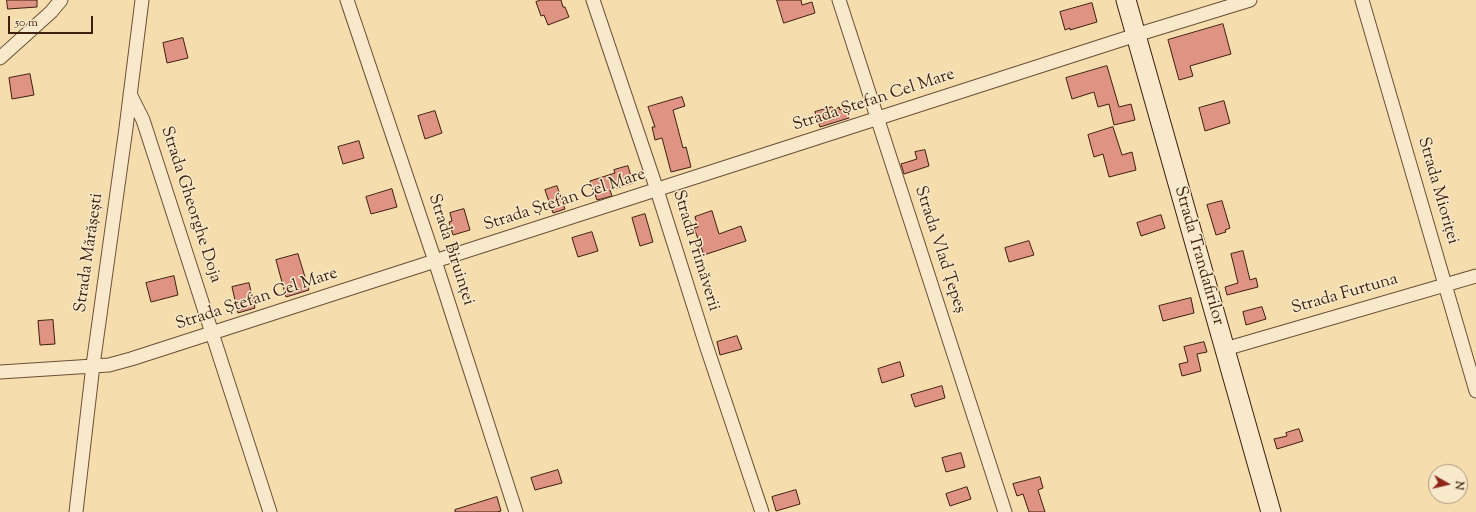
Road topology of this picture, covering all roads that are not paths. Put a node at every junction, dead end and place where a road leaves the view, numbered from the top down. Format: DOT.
graph roads {
  1 [pos="61,0"];
  2 [pos="142,0"];
  3 [pos="347,0"];
  4 [pos="593,0"];
  5 [pos="839,0"];
  6 [pos="1126,0"];
  7 [pos="1250,0"];
  8 [pos="1362,0"];
  9 [pos="1136,35"];
  10 [pos="0,58"];
  11 [pos="130,94"];
  12 [pos="878,119"];
  13 [pos="657,190"];
  14 [pos="435,261"];
  15 [pos="1476,276"];
  16 [pos="1445,285"];
  17 [pos="213,333"];
  18 [pos="1225,349"];
  19 [pos="93,365"];
  20 [pos="0,372"];
  21 [pos="1476,391"];
  22 [pos="76,512"];
  23 [pos="270,512"];
  24 [pos="516,512"];
  25 [pos="762,512"];
  26 [pos="1005,512"];
  27 [pos="1271,512"];
  1 -- 10 [label="street"];
  2 -- 11 [label="street, Strada Mărășești"];
  3 -- 14 [label="street, Strada Biruinței"];
  4 -- 13 [label="street, Strada Primăverii"];
  5 -- 12 [label="street, Strada Vlad Țepeș"];
  6 -- 9 [label="main road, Strada Trandafirilor"];
  7 -- 9 [label="street, Strada Ștefan Cel Mare"];
  8 -- 16 [label="street, Strada Mioriței"];
  9 -- 12 [label="street, Strada Ștefan Cel Mare"];
  9 -- 18 [label="main road, Strada Trandafirilor"];
  11 -- 17 [label="street, Strada Gheorghe Doja"];
  11 -- 19 [label="street, Strada Mărășești"];
  12 -- 13 [label="street, Strada Ștefan Cel Mare"];
  12 -- 26 [label="street, Strada Vlad Țepeș"];
  13 -- 14 [label="street, Strada Ștefan Cel Mare"];
  13 -- 25 [label="street, Strada Primăverii"];
  14 -- 17 [label="street, Strada Ștefan Cel Mare"];
  14 -- 24 [label="street, Strada Biruinței"];
  15 -- 16 [label="street, Strada Furtuna"];
  16 -- 18 [label="street, Strada Furtuna"];
  16 -- 21 [label="street, Strada Mioriței"];
  17 -- 19 [label="street, Strada Ștefan Cel Mare"];
  17 -- 23 [label="street, Strada Gheorghe Doja"];
  18 -- 27 [label="main road, Strada Trandafirilor"];
  19 -- 20 [label="street, Strada Ștefan Cel Mare"];
  19 -- 22 [label="street, Strada Mărășești"];
}
